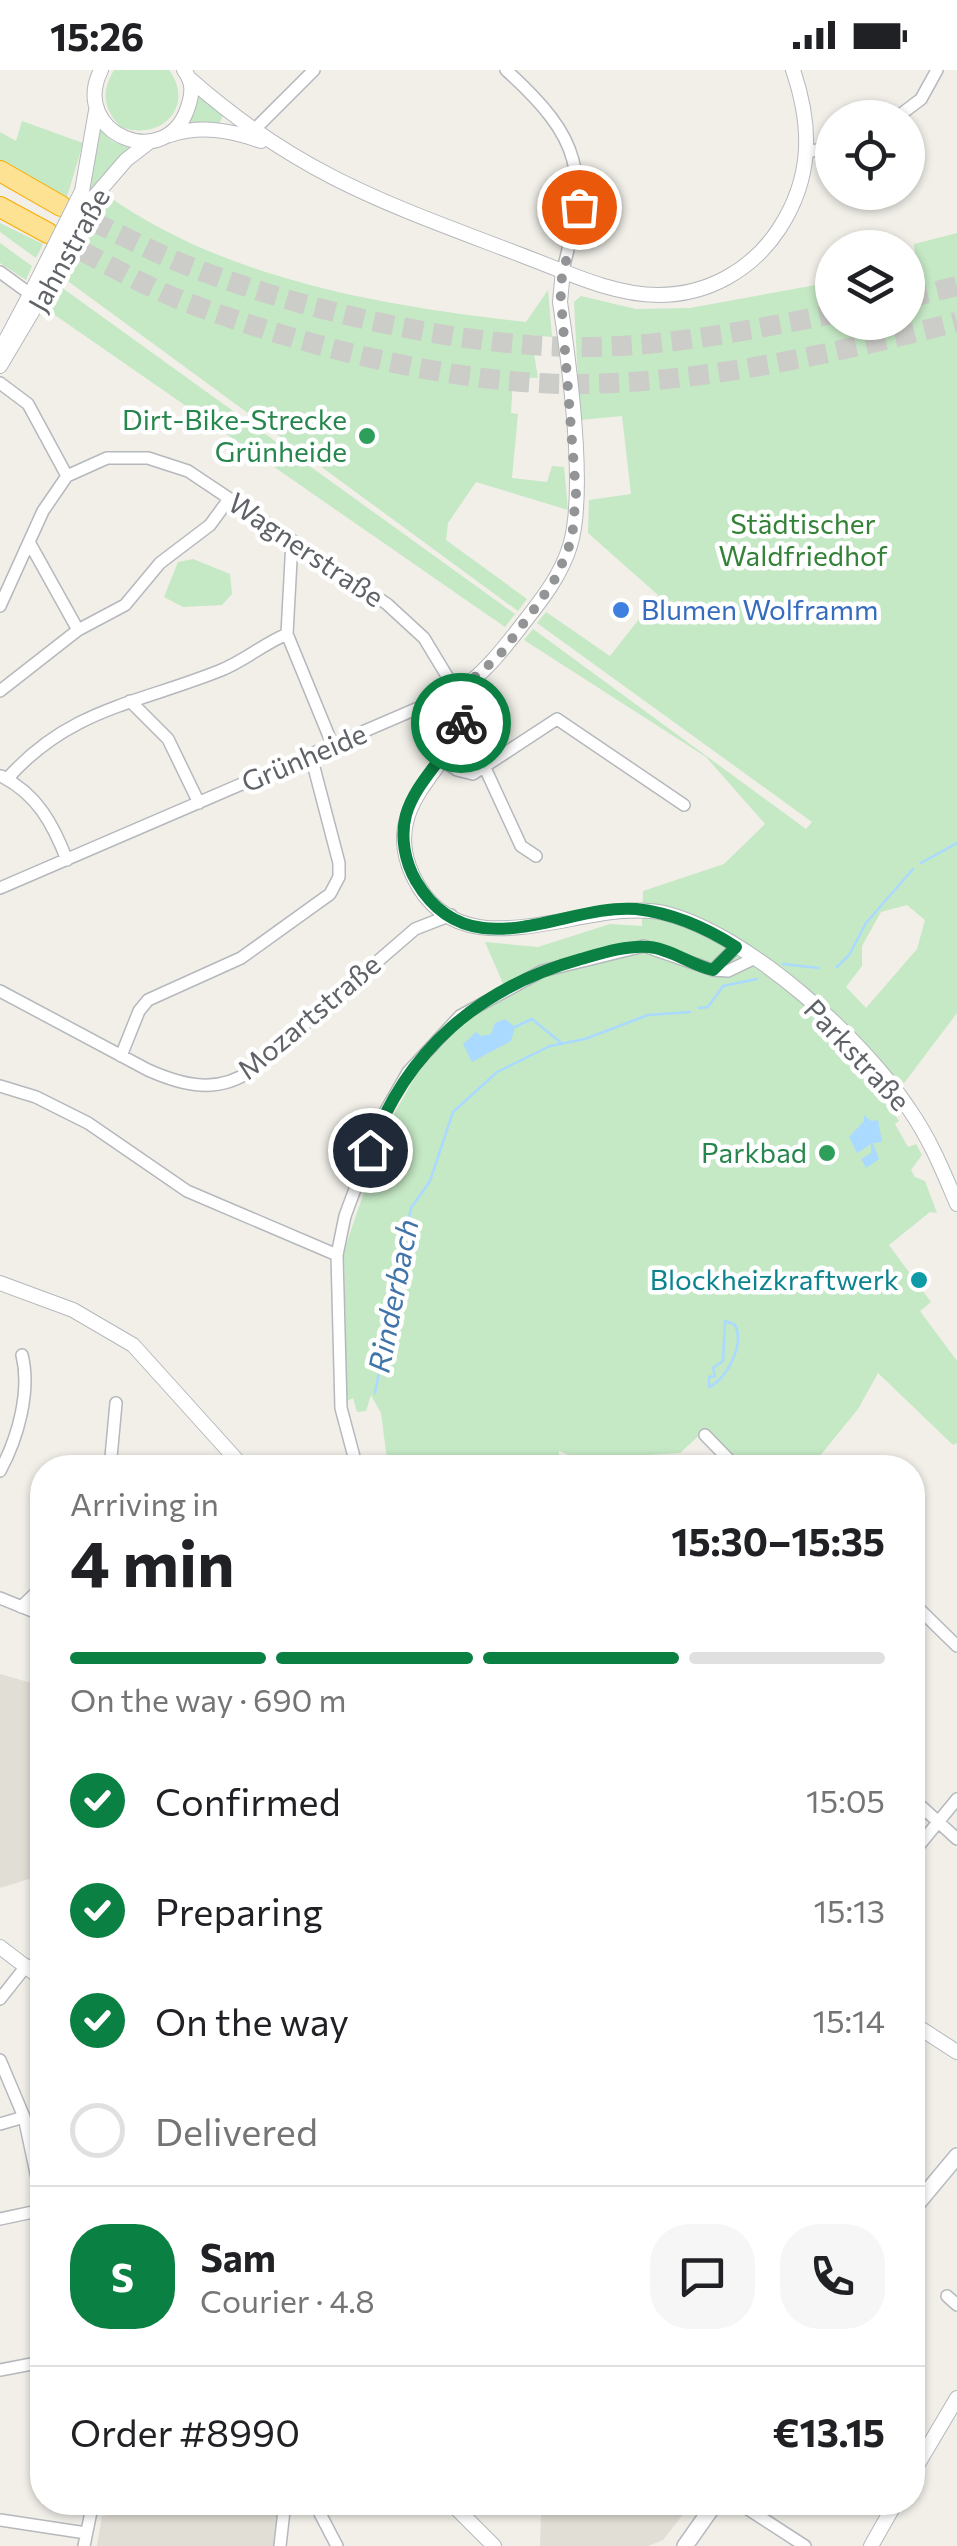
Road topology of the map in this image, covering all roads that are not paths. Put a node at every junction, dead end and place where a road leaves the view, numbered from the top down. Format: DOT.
graph roads {
  1 [pos="92,70"];
  2 [pos="101,70"];
  3 [pos="314,70"];
  4 [pos="506,70"];
  5 [pos="794,70"];
  6 [pos="938,70"];
  7 [pos="187,74"];
  8 [pos="94,93"];
  9 [pos="921,100"];
  10 [pos="96,110"];
  11 [pos="252,133"];
  12 [pos="169,135"];
  13 [pos="148,143"];
  14 [pos="815,150"];
  15 [pos="807,152"];
  16 [pos="0,172"];
  17 [pos="89,193"];
  18 [pos="62,206"];
  19 [pos="0,207"];
  20 [pos="48,234"];
  21 [pos="563,270"];
  22 [pos="0,272"];
  23 [pos="37,293"];
  24 [pos="0,351"];
  25 [pos="0,366"];
  26 [pos="0,383"];
  27 [pos="66,476"];
  28 [pos="229,499"];
  29 [pos="292,541"];
  30 [pos="29,542"];
  31 [pos="0,606"];
  32 [pos="78,630"];
  33 [pos="287,634"];
  34 [pos="458,690"];
  35 [pos="0,691"];
  36 [pos="130,701"];
  37 [pos="333,746"];
  38 [pos="312,756"];
  39 [pos="440,760"];
  40 [pos="485,768"];
  41 [pos="3,777"];
  42 [pos="199,804"];
  43 [pos="684,805"];
  44 [pos="536,856"];
  45 [pos="68,860"];
  46 [pos="0,888"];
  47 [pos="451,915"];
  48 [pos="736,947"];
  49 [pos="753,959"];
  50 [pos="713,970"];
  51 [pos="0,991"];
  52 [pos="122,1056"];
  53 [pos="0,1086"];
  54 [pos="957,1204"];
  55 [pos="337,1255"];
  56 [pos="0,1283"];
  57 [pos="22,1355"];
  58 [pos="116,1403"];
  59 [pos="706,1436"];
  60 [pos="111,1455"];
  61 [pos="232,1455"];
  62 [pos="354,1455"];
  63 [pos="724,1455"];
  64 [pos="0,1471"];
  65 [pos="0,1598"];
  66 [pos="30,1598"];
  67 [pos="21,1607"];
  68 [pos="30,1610"];
  69 [pos="925,1618"];
  70 [pos="957,1646"];
  71 [pos="957,1799"];
  72 [pos="925,1810"];
  73 [pos="937,1821"];
  74 [pos="925,1837"];
  75 [pos="957,1839"];
  76 [pos="0,1947"];
  77 [pos="27,1965"];
  78 [pos="30,1968"];
  79 [pos="0,1998"];
  80 [pos="925,2031"];
  81 [pos="957,2052"];
  82 [pos="0,2060"];
  83 [pos="24,2117"];
  84 [pos="0,2124"];
  85 [pos="30,2145"];
  86 [pos="957,2156"];
  87 [pos="925,2194"];
  88 [pos="30,2213"];
  89 [pos="0,2219"];
  90 [pos="30,2364"];
  91 [pos="0,2370"];
  92 [pos="957,2398"];
  93 [pos="925,2452"];
  94 [pos="90,2515"];
  95 [pos="284,2515"];
  96 [pos="321,2515"];
  97 [pos="463,2515"];
  98 [pos="707,2515"];
  99 [pos="757,2515"];
  100 [pos="889,2515"];
  101 [pos="0,2520"];
  102 [pos="85,2540"];
  103 [pos="280,2546"];
  104 [pos="338,2546"];
  105 [pos="494,2546"];
  106 [pos="685,2546"];
  107 [pos="804,2546"];
  108 [pos="871,2546"];
  1 -- 8 [label="street, Jahnstraße"];
  2 -- 8 [label="street"];
  3 -- 11 [label="street"];
  4 -- 21 [label="street"];
  5 -- 15 [label="street"];
  6 -- 9 [label="street"];
  7 -- 11 [label="street"];
  7 -- 12 [label="street"];
  8 -- 10 [label="street, Jahnstraße"];
  10 -- 13 [label="street"];
  10 -- 17 [label="street, Jahnstraße"];
  11 -- 12 [label="street"];
  11 -- 21 [label="street"];
  12 -- 13 [label="street"];
  13 -- 17 [label="street, Jahnstraße"];
  14 -- 15 [label="street"];
  15 -- 21 [label="street"];
  16 -- 18 [label="highway"];
  17 -- 23 [label="street, Jahnstraße, bridge"];
  19 -- 20 [label="highway"];
  21 -- 34 [label="street, Grünheide"];
  22 -- 23 [label="street"];
  23 -- 24 [label="street, Jahnstraße"];
  23 -- 25 [label="street, Jahnstraße"];
  26 -- 27 [label="street"];
  27 -- 28 [label="street, Wagnerstraße"];
  27 -- 30 [label="street"];
  28 -- 29 [label="street, Wagnerstraße"];
  28 -- 32 [label="street"];
  29 -- 33 [label="street"];
  29 -- 34 [label="street, Wagnerstraße"];
  30 -- 31 [label="street"];
  30 -- 32 [label="street"];
  32 -- 35 [label="street"];
  33 -- 36 [label="street"];
  33 -- 37 [label="street"];
  34 -- 37 [label="street, Grünheide"];
  34 -- 39 [label="street, Parkstraße"];
  36 -- 41 [label="street"];
  36 -- 42 [label="street"];
  37 -- 38 [label="street, Grünheide"];
  38 -- 42 [label="street, Grünheide"];
  38 -- 52 [label="street"];
  39 -- 40 [label="street"];
  39 -- 47 [label="street, Parkstraße"];
  40 -- 43 [label="street"];
  40 -- 44 [label="street"];
  41 -- 45 [label="street"];
  42 -- 45 [label="street, Grünheide"];
  45 -- 46 [label="street, Grünheide"];
  47 -- 48 [label="street, Parkstraße"];
  47 -- 52 [label="street, Mozartstraße"];
  48 -- 49 [label="street, Parkstraße"];
  48 -- 50 [label="street"];
  49 -- 50 [label="street"];
  49 -- 54 [label="street, Parkstraße"];
  50 -- 55 [label="street"];
  51 -- 52 [label="street, Mozartstraße"];
  53 -- 55 [label="street"];
  55 -- 62 [label="street"];
  56 -- 61 [label="street"];
  57 -- 64 [label="street"];
  58 -- 60 [label="street"];
  59 -- 63 [label="street"];
  65 -- 67 [label="street"];
  66 -- 67 [label="street"];
  67 -- 68 [label="street"];
  69 -- 70 [label="street"];
  71 -- 73 [label="street"];
  72 -- 73 [label="street"];
  73 -- 74 [label="street"];
  73 -- 75 [label="street"];
  76 -- 77 [label="street"];
  77 -- 78 [label="street"];
  77 -- 79 [label="street"];
  80 -- 81 [label="street"];
  82 -- 83 [label="street"];
  83 -- 84 [label="street"];
  83 -- 85 [label="street"];
  86 -- 87 [label="main road"];
  88 -- 89 [label="street"];
  90 -- 91 [label="street"];
  92 -- 93 [label="street"];
  94 -- 102 [label="street"];
  95 -- 103 [label="street"];
  96 -- 104 [label="street"];
  97 -- 105 [label="street"];
  98 -- 106 [label="main road"];
  99 -- 107 [label="street"];
  100 -- 108 [label="street"];
  101 -- 102 [label="street"];
}
